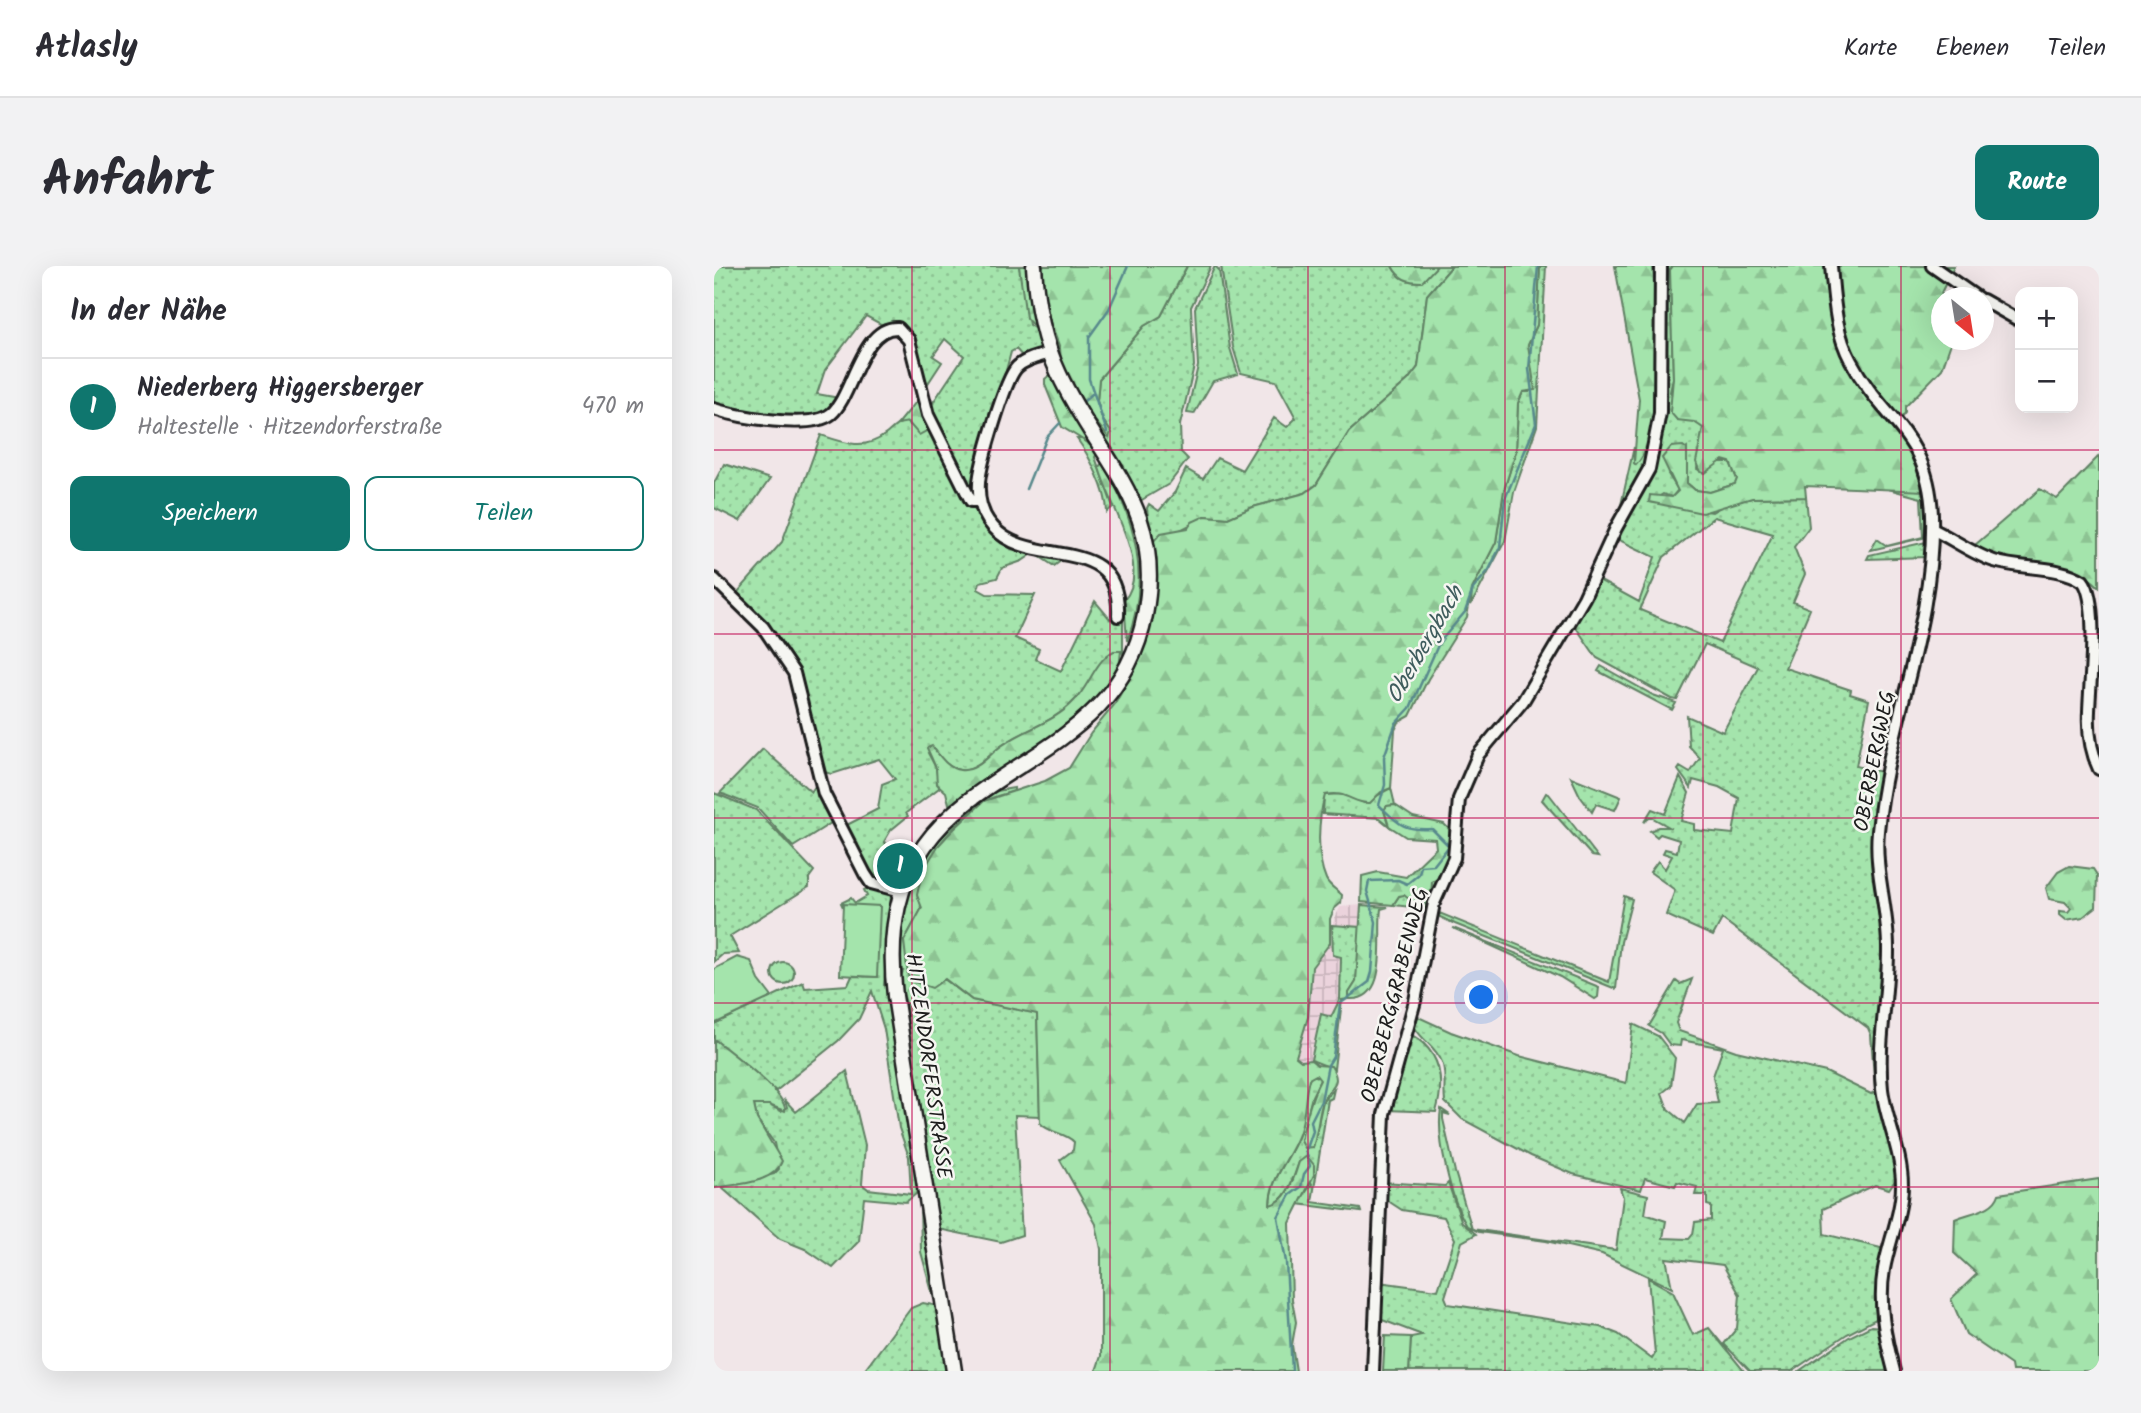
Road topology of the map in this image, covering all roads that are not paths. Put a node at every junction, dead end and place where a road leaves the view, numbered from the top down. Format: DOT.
graph roads {
  1 [pos="1034,266"];
  2 [pos="1661,266"];
  3 [pos="1830,266"];
  4 [pos="1931,266"];
  5 [pos="1962,287"];
  6 [pos="1994,306"];
  7 [pos="2015,318"];
  8 [pos="1051,353"];
  9 [pos="714,409"];
  10 [pos="980,501"];
  11 [pos="1932,529"];
  12 [pos="714,579"];
  13 [pos="1118,616"];
  14 [pos="2099,769"];
  15 [pos="901,891"];
  16 [pos="954,1371"];
  17 [pos="1373,1371"];
  18 [pos="1894,1371"];
  1 -- 8 [label="main road, HITZENDORFERSTRASSE"];
  2 -- 17 [label="street, OBERBERGGRABENWEG"];
  3 -- 11 [label="street, OBERBERGWEG"];
  4 -- 5 [label="street"];
  6 -- 7 [label="street"];
  8 -- 10 [label="street"];
  8 -- 15 [label="main road, HITZENDORFERSTRASSE"];
  9 -- 10 [label="street"];
  10 -- 13 [label="street"];
  11 -- 14 [label="street"];
  11 -- 18 [label="street, OBERBERGWEG"];
  12 -- 15 [label="street"];
  15 -- 16 [label="main road, HITZENDORFERSTRASSE"];
}
